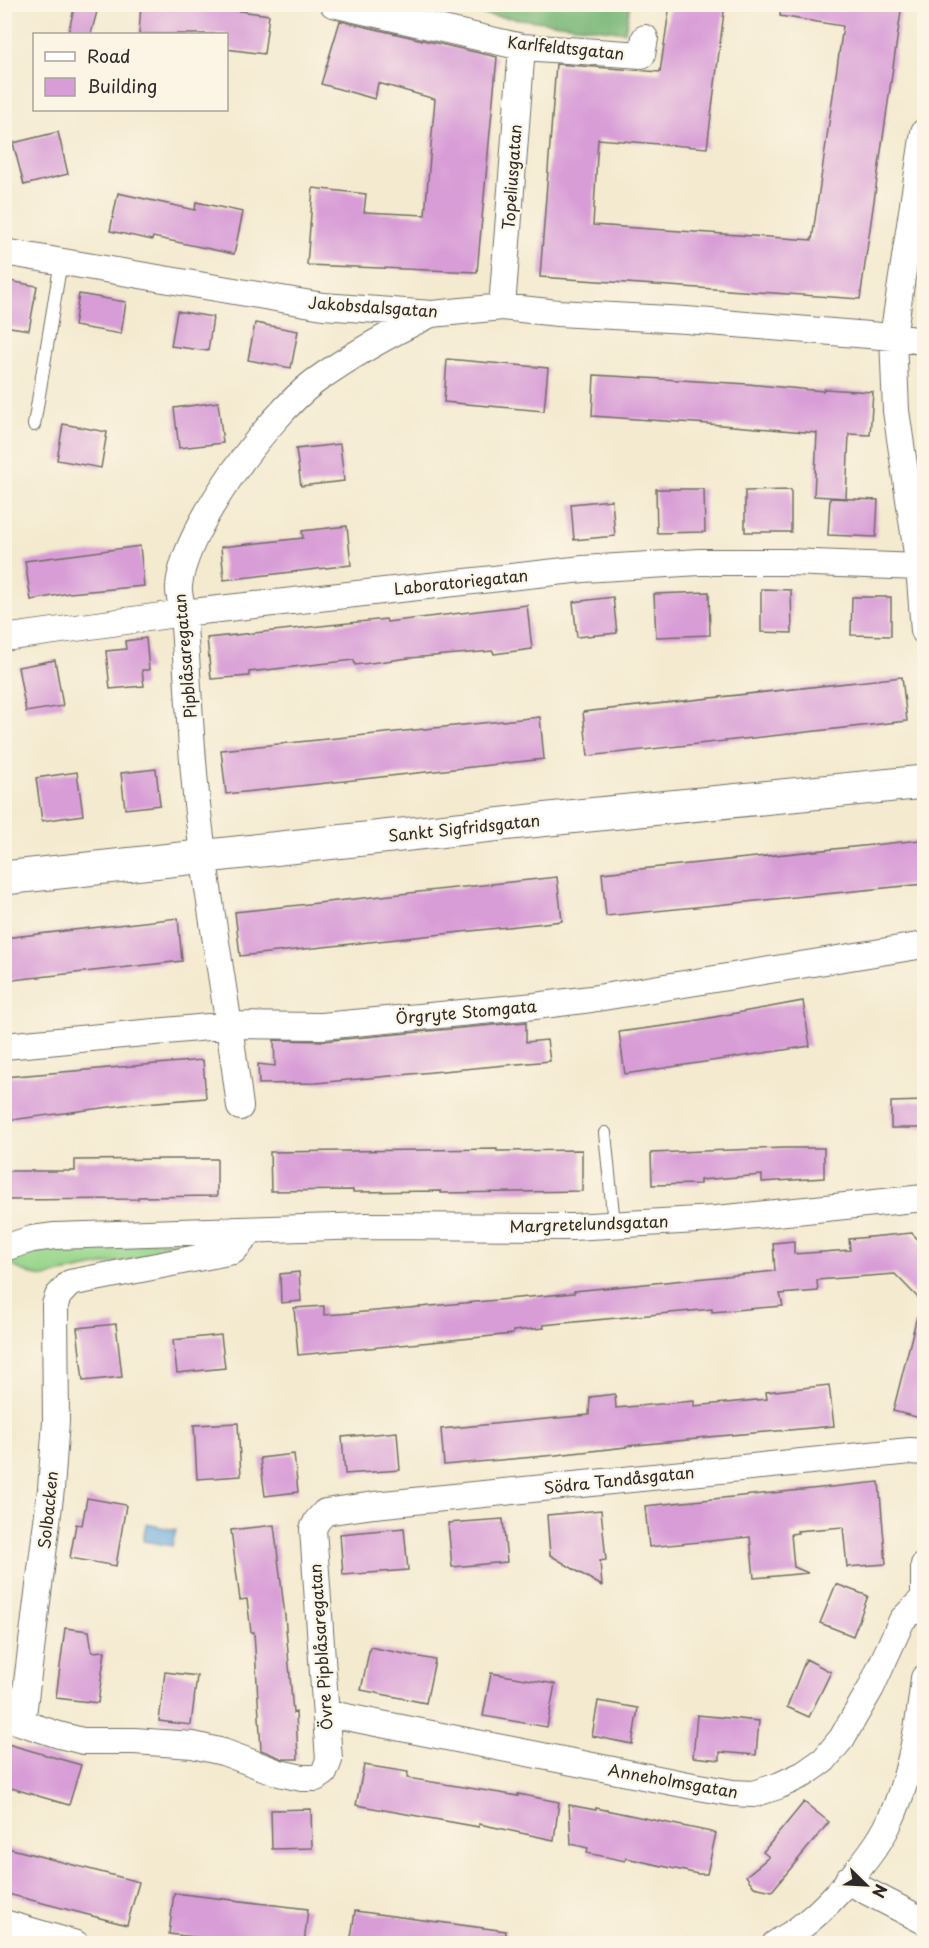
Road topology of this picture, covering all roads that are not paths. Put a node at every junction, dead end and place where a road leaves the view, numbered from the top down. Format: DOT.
graph roads {
  1 [pos="333,4"];
  2 [pos="645,38"];
  3 [pos="522,47"];
  4 [pos="924,132"];
  5 [pos="4,252"];
  6 [pos="61,261"];
  7 [pos="502,307"];
  8 [pos="432,314"];
  9 [pos="892,337"];
  10 [pos="924,341"];
  11 [pos="34,425"];
  12 [pos="920,567"];
  13 [pos="183,613"];
  14 [pos="924,631"];
  15 [pos="4,638"];
  16 [pos="924,782"];
  17 [pos="205,856"];
  18 [pos="4,879"];
  19 [pos="924,945"];
  20 [pos="230,1025"];
  21 [pos="4,1046"];
  22 [pos="240,1107"];
  23 [pos="605,1133"];
  24 [pos="924,1198"];
  25 [pos="614,1224"];
  26 [pos="252,1230"];
  27 [pos="4,1248"];
  28 [pos="924,1452"];
  29 [pos="317,1521"];
  30 [pos="924,1566"];
  31 [pos="924,1598"];
  32 [pos="924,1612"];
  33 [pos="924,1678"];
  34 [pos="327,1717"];
  35 [pos="13,1720"];
  36 [pos="848,1879"];
  37 [pos="924,1921"];
  38 [pos="4,1923"];
  39 [pos="76,1944"];
  40 [pos="776,1944"];
  1 -- 3 [label="street, Karlfeldtsgatan"];
  2 -- 3 [label="street, Karlfeldtsgatan"];
  3 -- 7 [label="street, Topeliusgatan"];
  4 -- 9 [label="street"];
  5 -- 6 [label="street, Jakobsdalsgatan"];
  6 -- 8 [label="street, Jakobsdalsgatan"];
  6 -- 11 [label="lane"];
  7 -- 8 [label="street, Jakobsdalsgatan"];
  7 -- 9 [label="street, Jakobsdalsgatan"];
  8 -- 13 [label="street, Pipblåsaregatan"];
  9 -- 10 [label="street, Jakobsdalsgatan"];
  9 -- 12 [label="street"];
  12 -- 13 [label="street, Laboratoriegatan"];
  12 -- 14 [label="street"];
  13 -- 15 [label="street, Laboratoriegatan"];
  13 -- 17 [label="street, Pipblåsaregatan"];
  16 -- 17 [label="street, Sankt Sigfridsgatan"];
  17 -- 18 [label="street, Sankt Sigfridsgatan"];
  17 -- 20 [label="street, Pipblåsaregatan"];
  19 -- 20 [label="street, Örgryte Stomgata"];
  20 -- 21 [label="street, Örgryte Stomgata"];
  20 -- 22 [label="street, Pipblåsaregatan"];
  23 -- 25 [label="lane"];
  24 -- 25 [label="street, Margretelundsgatan"];
  25 -- 26 [label="street, Margretelundsgatan"];
  26 -- 27 [label="street, Margretelundsgatan"];
  26 -- 35 [label="street, Solbacken"];
  28 -- 29 [label="street, Södra Tandåsgatan"];
  29 -- 34 [label="street, Övre Pipblåsaregatan"];
  30 -- 31 [label="street"];
  31 -- 32 [label="street"];
  31 -- 34 [label="street, Anneholmsgatan"];
  33 -- 36 [label="street"];
  34 -- 35 [label="street, Övre Pipblåsaregatan"];
  36 -- 37 [label="street"];
  36 -- 40 [label="street"];
  38 -- 39 [label="street"];
}
